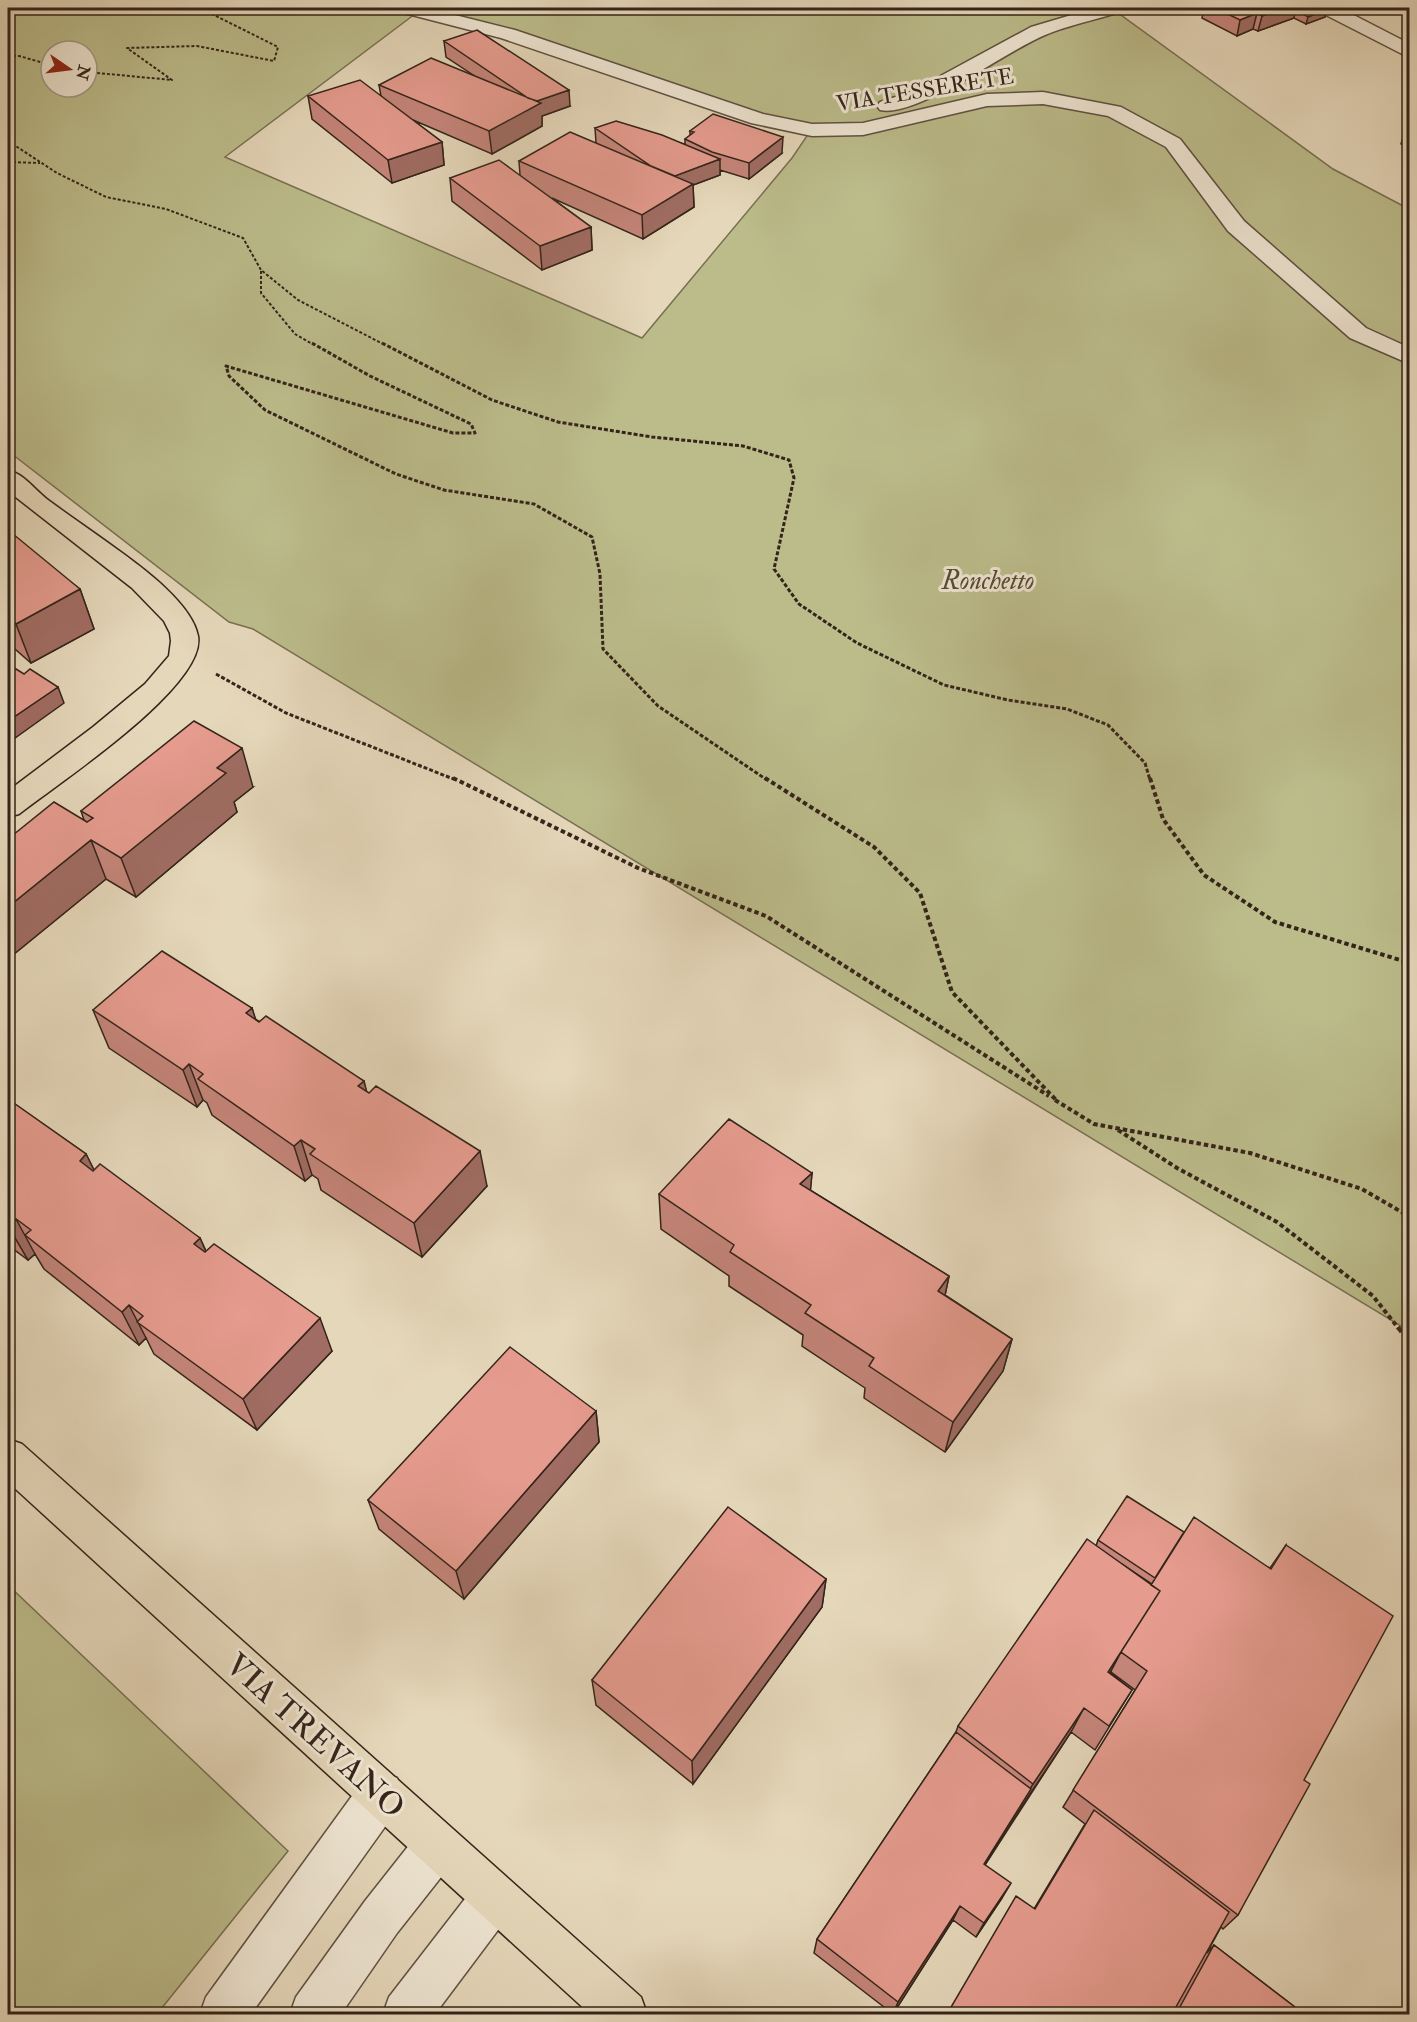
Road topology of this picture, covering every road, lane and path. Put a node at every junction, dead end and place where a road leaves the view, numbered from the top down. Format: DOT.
graph roads {
  1 [pos="200,8"];
  2 [pos="293,8"];
  3 [pos="1113,8"];
  4 [pos="1327,8"];
  5 [pos="413,9"];
  6 [pos="1410,52"];
  7 [pos="8,56"];
  8 [pos="39,62"];
  9 [pos="610,67"];
  10 [pos="99,73"];
  11 [pos="8,141"];
  12 [pos="8,162"];
  13 [pos="40,163"];
  14 [pos="261,270"];
  15 [pos="1410,357"];
  16 [pos="8,478"];
  17 [pos="183,656"];
  18 [pos="63,764"];
  19 [pos="8,796"];
  20 [pos="8,806"];
  21 [pos="1410,963"];
  22 [pos="1057,1101"];
  23 [pos="1114,1128"];
  24 [pos="1410,1218"];
  25 [pos="1410,1343"];
  26 [pos="8,1457"];
  27 [pos="381,1794"];
  28 [pos="436,1846"];
  29 [pos="494,1898"];
  30 [pos="605,2008"];
  31 [pos="223,2014"];
  32 [pos="313,2014"];
  33 [pos="406,2014"];
  1 -- 10 [label="path"];
  2 -- 5 [label="path"];
  3 -- 9 [label="street"];
  4 -- 6 [label="street"];
  5 -- 9 [label="street, VIA TESSERETE"];
  7 -- 8 [label="path"];
  9 -- 15 [label="street, VIA TESSERETE"];
  11 -- 13 [label="path"];
  12 -- 13 [label="path"];
  13 -- 14 [label="path"];
  14 -- 21 [label="path"];
  14 -- 22 [label="path"];
  16 -- 17 [label="main road"];
  17 -- 18 [label="main road"];
  17 -- 22 [label="path"];
  18 -- 19 [label="street"];
  18 -- 20 [label="main road"];
  22 -- 23 [label="path"];
  23 -- 24 [label="path"];
  23 -- 25 [label="path"];
  26 -- 27 [label="main road, VIA TREVANO"];
  27 -- 28 [label="main road, VIA TREVANO"];
  27 -- 31 [label="street"];
  28 -- 29 [label="main road, VIA TREVANO"];
  28 -- 32 [label="street"];
  29 -- 30 [label="main road, VIA TREVANO"];
  29 -- 33 [label="street"];
}
